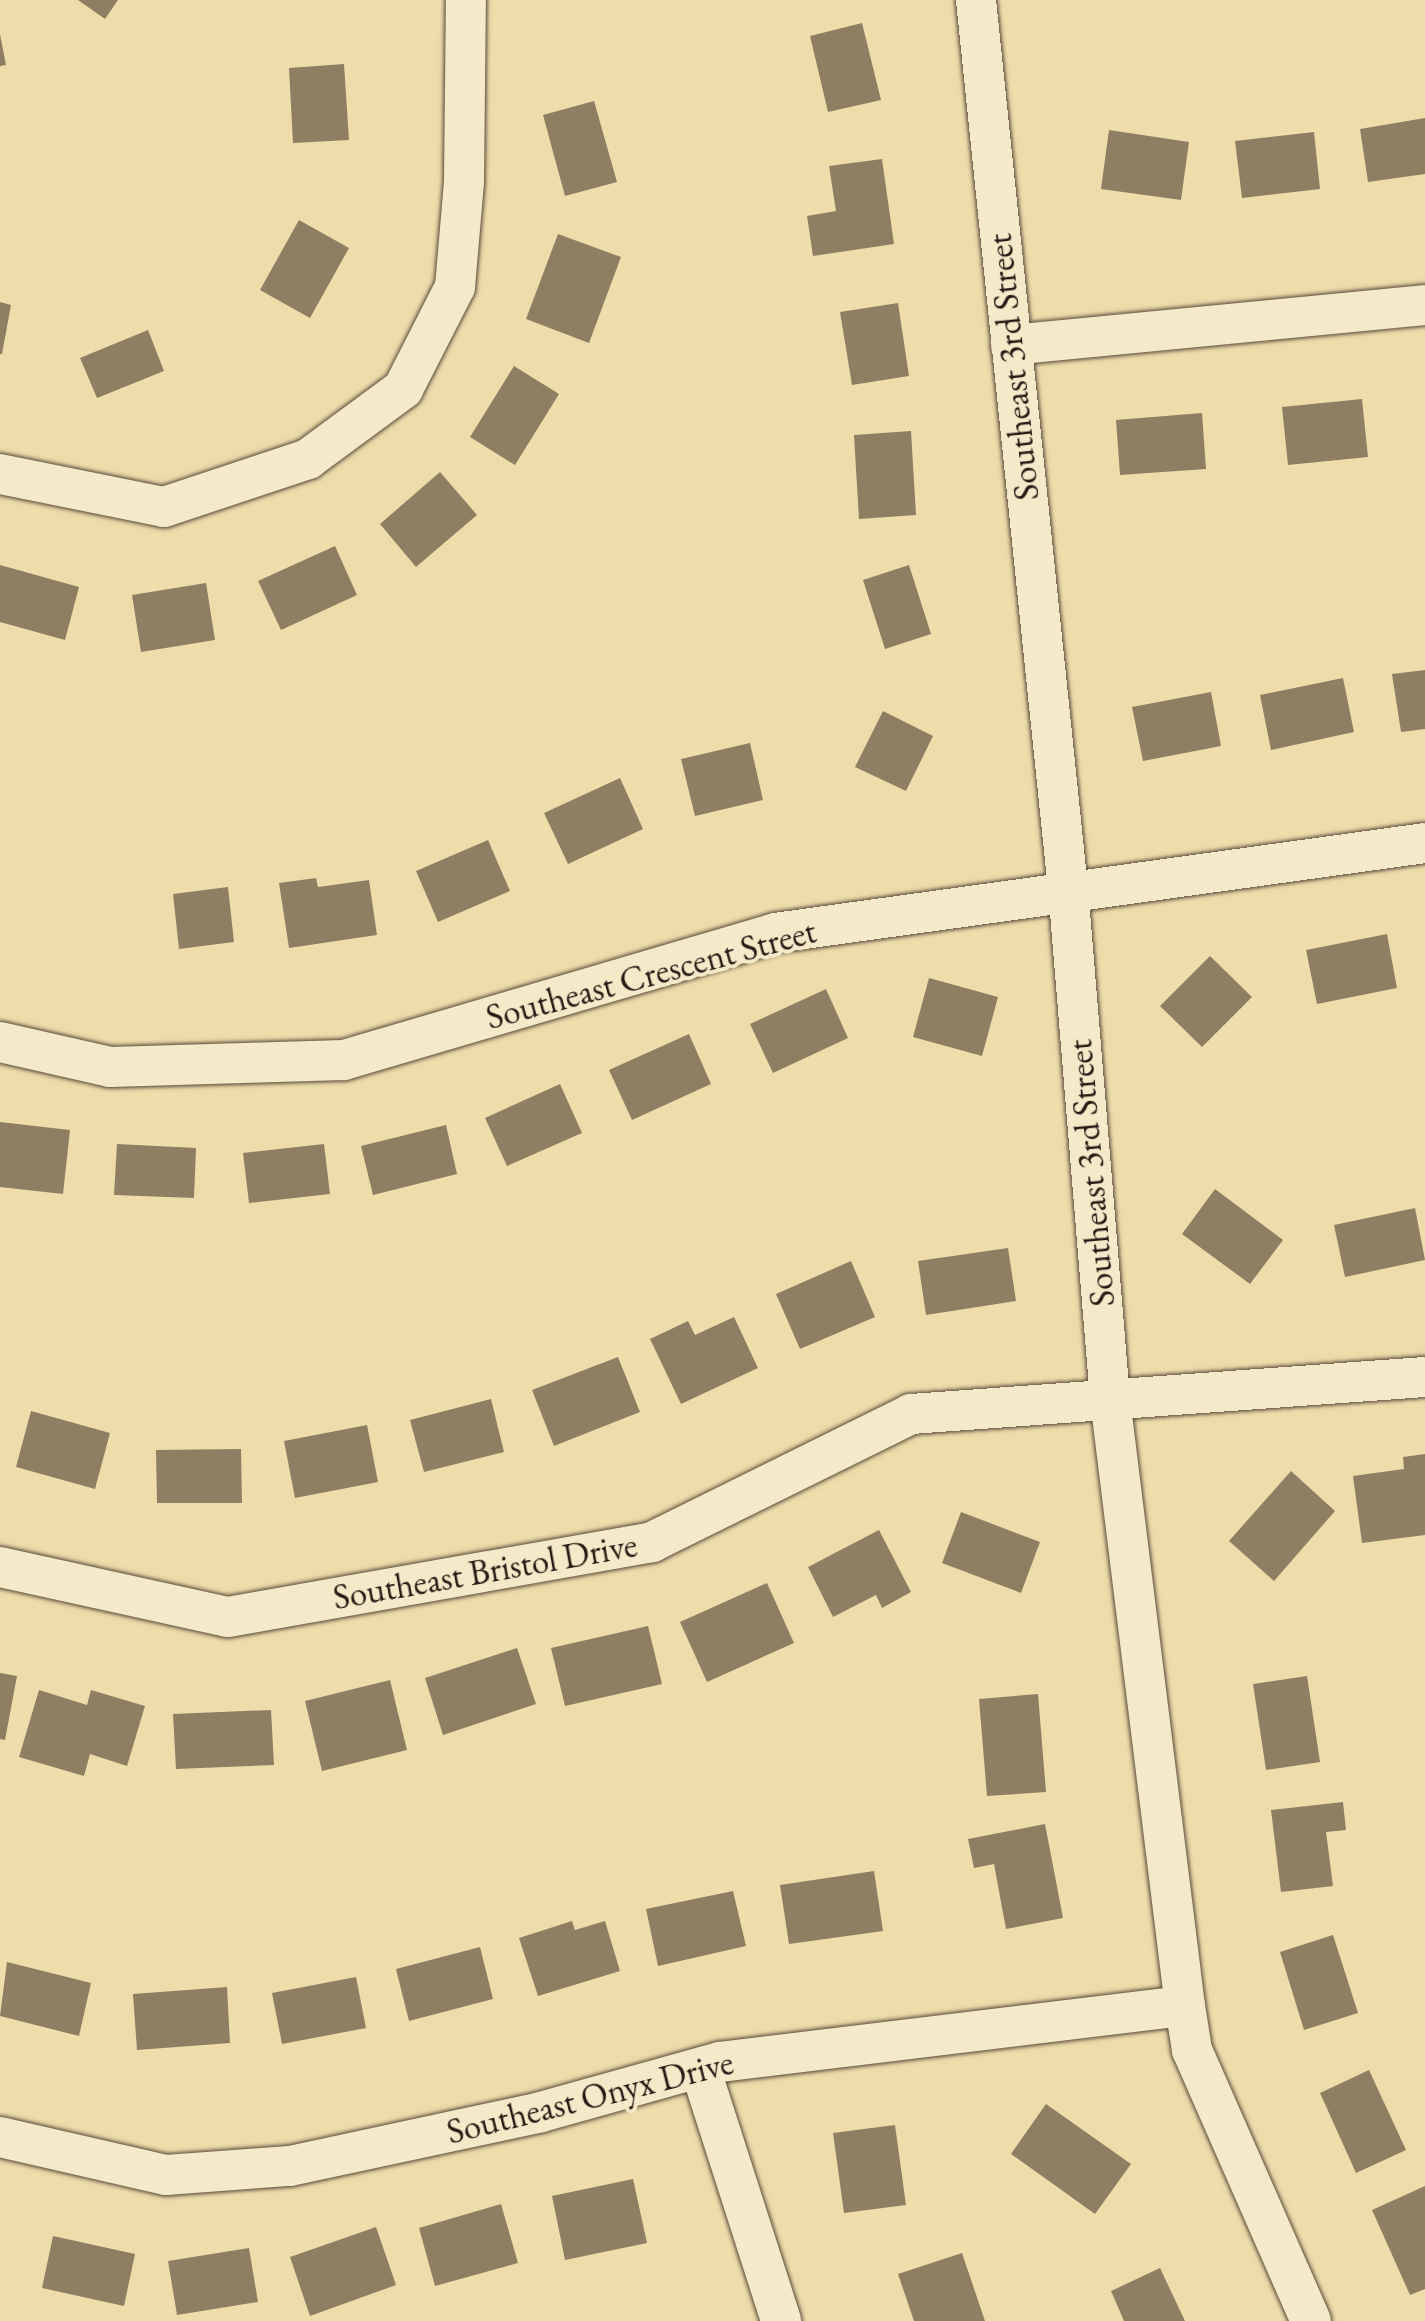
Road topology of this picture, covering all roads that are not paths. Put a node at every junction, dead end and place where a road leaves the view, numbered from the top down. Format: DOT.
graph roads {
  1 [pos="466,0"];
  2 [pos="976,0"];
  3 [pos="1425,305"];
  4 [pos="1010,345"];
  5 [pos="0,474"];
  6 [pos="1425,843"];
  7 [pos="1068,888"];
  8 [pos="0,1042"];
  9 [pos="1425,1377"];
  10 [pos="1110,1399"];
  11 [pos="0,1567"];
  12 [pos="1185,2006"];
  13 [pos="700,2068"];
  14 [pos="0,2137"];
  15 [pos="781,2321"];
  16 [pos="1311,2321"];
  1 -- 5 [label="street"];
  2 -- 4 [label="street, Southeast 3rd Street"];
  3 -- 4 [label="street"];
  4 -- 7 [label="street, Southeast 3rd Street"];
  6 -- 7 [label="street, Southeast Crescent Street"];
  7 -- 8 [label="street, Southeast Crescent Street"];
  7 -- 10 [label="street, Southeast 3rd Street"];
  9 -- 10 [label="street, Southeast Bristol Drive"];
  10 -- 11 [label="street, Southeast Bristol Drive"];
  10 -- 12 [label="street, Southeast 3rd Street"];
  12 -- 13 [label="street, Southeast Onyx Drive"];
  12 -- 16 [label="street, Southeast 3rd Street"];
  13 -- 14 [label="street, Southeast Onyx Drive"];
  13 -- 15 [label="street"];
}
